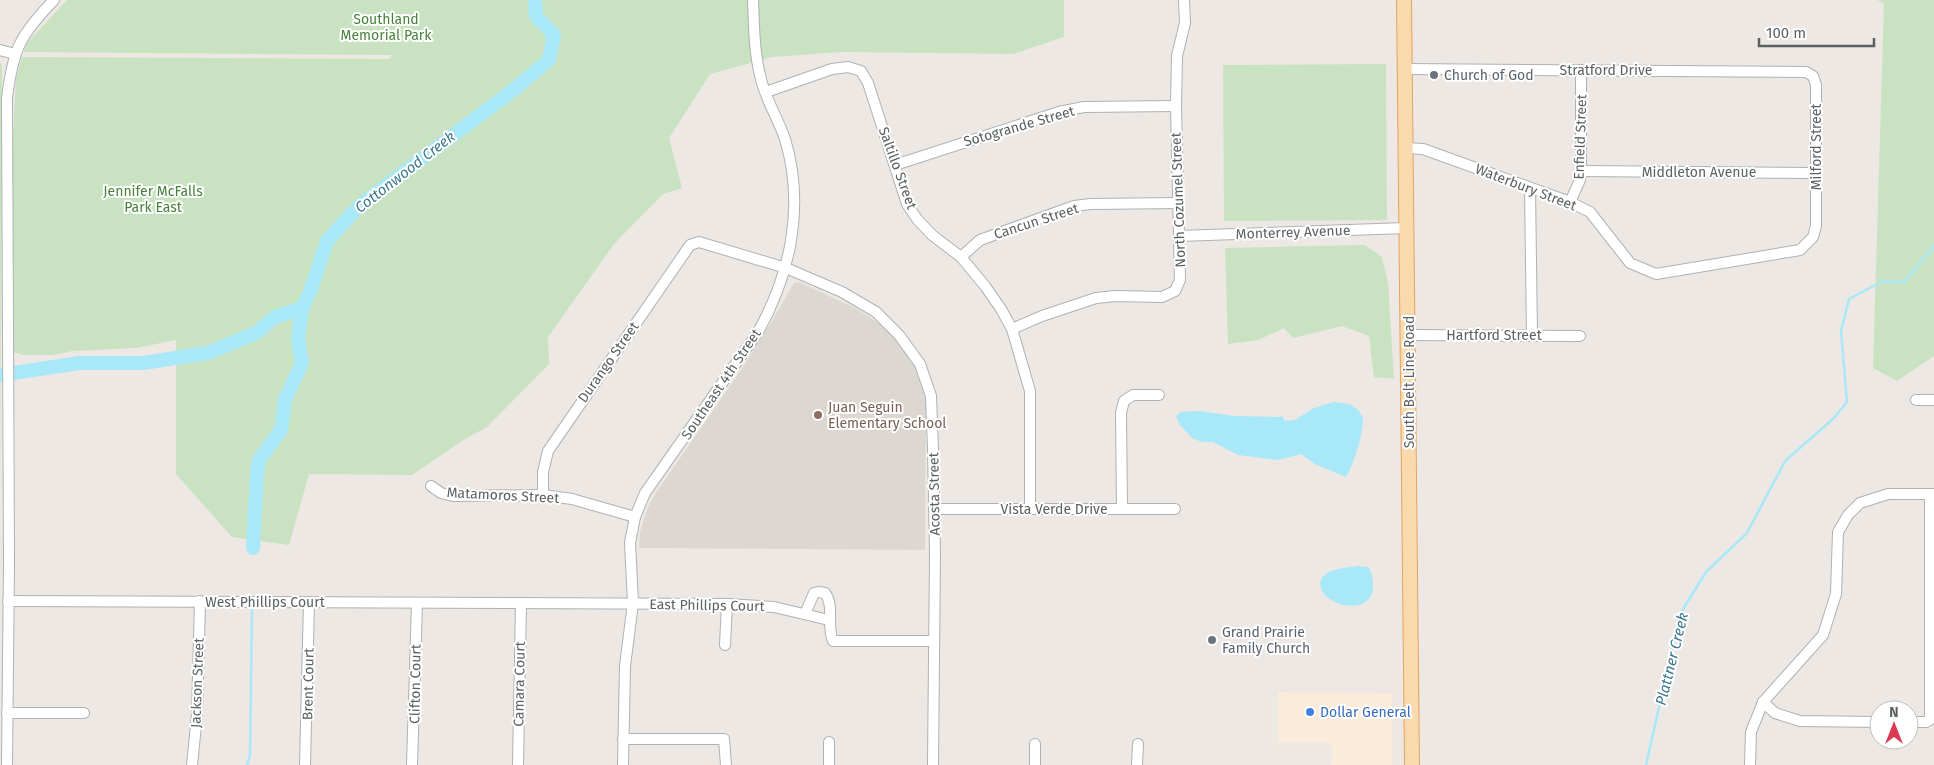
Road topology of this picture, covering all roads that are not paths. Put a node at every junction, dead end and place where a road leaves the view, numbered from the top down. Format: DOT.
graph roads {
  1 [pos="54,0"];
  2 [pos="753,0"];
  3 [pos="1184,0"];
  4 [pos="1404,0"];
  5 [pos="0,50"];
  6 [pos="15,54"];
  7 [pos="1405,69"];
  8 [pos="1581,70"];
  9 [pos="1806,72"];
  10 [pos="766,92"];
  11 [pos="1176,106"];
  12 [pos="1406,148"];
  13 [pos="895,165"];
  14 [pos="1581,171"];
  15 [pos="1816,173"];
  16 [pos="1530,189"];
  17 [pos="1570,202"];
  18 [pos="1178,203"];
  19 [pos="1816,226"];
  20 [pos="1406,228"];
  21 [pos="1179,236"];
  22 [pos="698,242"];
  23 [pos="960,257"];
  24 [pos="786,268"];
  25 [pos="1012,329"];
  26 [pos="1409,335"];
  27 [pos="1532,335"];
  28 [pos="1580,336"];
  29 [pos="1158,395"];
  30 [pos="1916,400"];
  31 [pos="1934,400"];
  32 [pos="431,486"];
  33 [pos="1932,494"];
  34 [pos="543,496"];
  35 [pos="934,509"];
  36 [pos="1030,509"];
  37 [pos="1122,509"];
  38 [pos="1175,509"];
  39 [pos="634,517"];
  40 [pos="8,601"];
  41 [pos="200,602"];
  42 [pos="309,602"];
  43 [pos="417,603"];
  44 [pos="521,603"];
  45 [pos="633,603"];
  46 [pos="727,604"];
  47 [pos="4,614"];
  48 [pos="805,614"];
  49 [pos="829,620"];
  50 [pos="934,641"];
  51 [pos="726,645"];
  52 [pos="1763,702"];
  53 [pos="7,713"];
  54 [pos="84,713"];
  55 [pos="1869,722"];
  56 [pos="1919,722"];
  57 [pos="623,739"];
  58 [pos="829,742"];
  59 [pos="1035,744"];
  60 [pos="1138,744"];
  61 [pos="7,765"];
  62 [pos="192,765"];
  63 [pos="305,765"];
  64 [pos="412,765"];
  65 [pos="518,765"];
  66 [pos="623,765"];
  67 [pos="726,765"];
  68 [pos="829,765"];
  69 [pos="933,765"];
  70 [pos="1035,765"];
  71 [pos="1138,765"];
  72 [pos="1412,765"];
  73 [pos="1750,765"];
  1 -- 6 [label="street"];
  2 -- 10 [label="street, Southeast 4th Street"];
  3 -- 11 [label="street, North Cozumel Street"];
  4 -- 7 [label="main road, South Belt Line Road"];
  5 -- 6 [label="street"];
  6 -- 40 [label="street"];
  7 -- 8 [label="street, Stratford Drive"];
  7 -- 12 [label="main road, South Belt Line Road"];
  8 -- 9 [label="street, Stratford Drive"];
  8 -- 14 [label="street, Enfield Street"];
  9 -- 15 [label="street, Milford Street"];
  10 -- 13 [label="street, Saltillo Street"];
  10 -- 24 [label="street, Southeast 4th Street"];
  11 -- 13 [label="street, Sotogrande Street"];
  11 -- 18 [label="street, North Cozumel Street"];
  12 -- 16 [label="street, Waterbury Street"];
  12 -- 20 [label="main road, South Belt Line Road"];
  13 -- 23 [label="street, Saltillo Street"];
  14 -- 15 [label="street, Middleton Avenue"];
  14 -- 17 [label="street, Enfield Street"];
  15 -- 19 [label="street, Milford Street"];
  16 -- 17 [label="street, Waterbury Street"];
  16 -- 27 [label="street"];
  17 -- 19 [label="street, Waterbury Street"];
  18 -- 21 [label="street, North Cozumel Street"];
  18 -- 23 [label="street, Cancun Street"];
  20 -- 21 [label="street, Monterrey Avenue"];
  20 -- 26 [label="main road, South Belt Line Road"];
  21 -- 25 [label="street, North Cozumel Street"];
  22 -- 24 [label="street, Acosta Street"];
  22 -- 34 [label="street, Durango Street"];
  23 -- 25 [label="street, Saltillo Street"];
  24 -- 35 [label="street, Acosta Street"];
  24 -- 39 [label="street, Southeast 4th Street"];
  25 -- 36 [label="street, Saltillo Street"];
  26 -- 27 [label="street, Hartford Street"];
  26 -- 72 [label="main road, South Belt Line Road"];
  27 -- 28 [label="street, Hartford Street"];
  29 -- 37 [label="street"];
  30 -- 31 [label="street"];
  32 -- 34 [label="street, Matamoros Street"];
  33 -- 52 [label="street"];
  33 -- 56 [label="street"];
  34 -- 39 [label="street, Matamoros Street"];
  35 -- 36 [label="street, Vista Verde Drive"];
  35 -- 50 [label="street, Acosta Street"];
  36 -- 37 [label="street, Vista Verde Drive"];
  37 -- 38 [label="street, Vista Verde Drive"];
  39 -- 45 [label="street, Southeast 4th Street"];
  40 -- 41 [label="street, West Phillips Court"];
  40 -- 47 [label="street"];
  41 -- 42 [label="street, West Phillips Court"];
  41 -- 62 [label="street, Jackson Street"];
  42 -- 43 [label="street, West Phillips Court"];
  42 -- 63 [label="street, Brent Court"];
  43 -- 44 [label="street, West Phillips Court"];
  43 -- 64 [label="street, Clifton Court"];
  44 -- 45 [label="street, East Phillips Court"];
  44 -- 65 [label="street, Camara Court"];
  45 -- 46 [label="street, East Phillips Court"];
  45 -- 57 [label="street, Southeast 4th Street"];
  46 -- 48 [label="street, East Phillips Court"];
  46 -- 51 [label="street"];
  47 -- 53 [label="street"];
  48 -- 49 [label="street, East Phillips Court"];
  48 -- 49 [label="street"];
  49 -- 50 [label="street"];
  50 -- 69 [label="street, Acosta Street"];
  52 -- 55 [label="street"];
  52 -- 73 [label="street"];
  53 -- 54 [label="street"];
  53 -- 61 [label="street"];
  57 -- 66 [label="street, Southeast 4th Street"];
  57 -- 67 [label="street"];
  58 -- 68 [label="street"];
  59 -- 70 [label="street"];
  60 -- 71 [label="street"];
}
